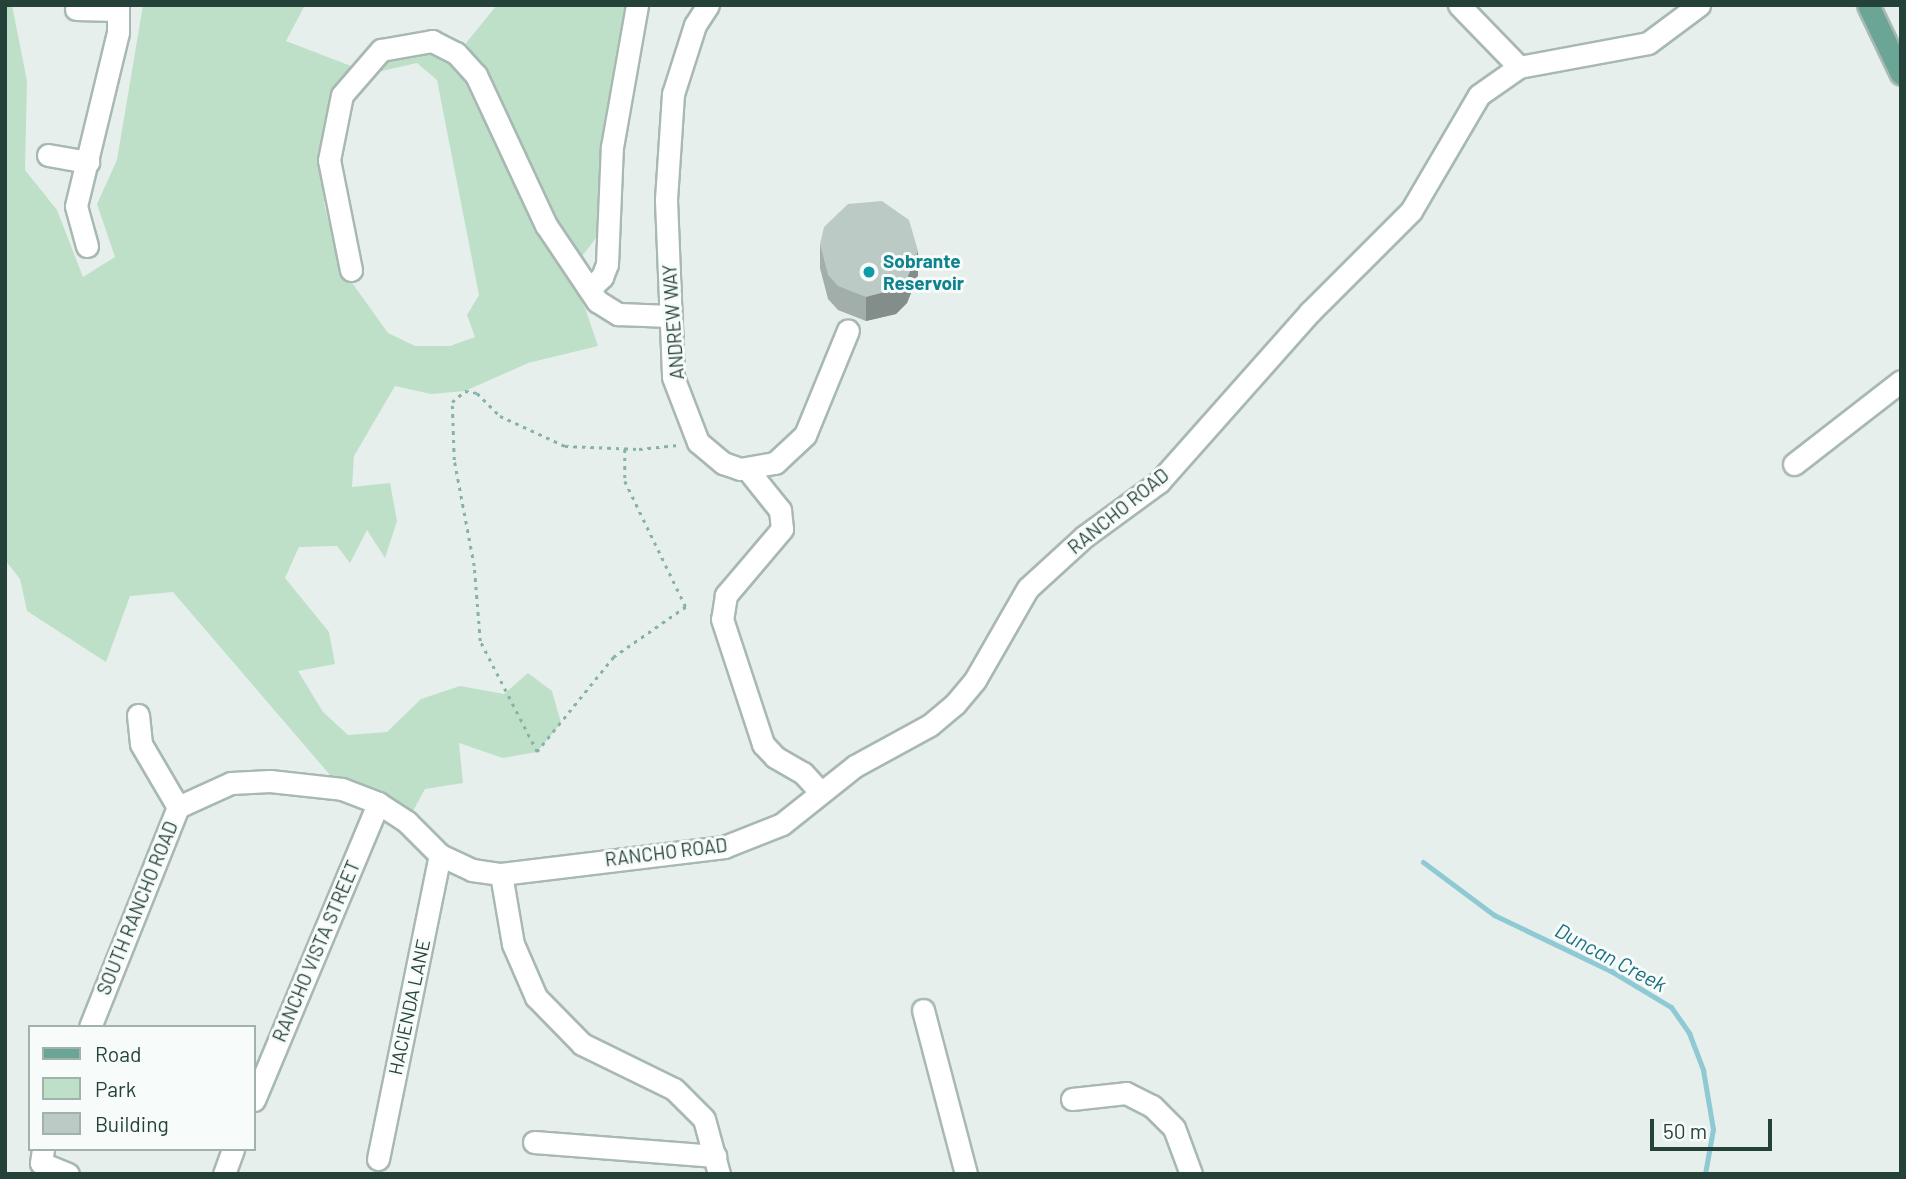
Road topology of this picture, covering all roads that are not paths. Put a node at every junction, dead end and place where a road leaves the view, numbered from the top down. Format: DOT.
graph roads {
  1 [pos="637,5"];
  2 [pos="708,5"];
  3 [pos="1459,5"];
  4 [pos="1699,5"];
  5 [pos="1868,5"];
  6 [pos="118,7"];
  7 [pos="76,9"];
  8 [pos="1519,67"];
  9 [pos="1901,74"];
  10 [pos="48,155"];
  11 [pos="88,162"];
  12 [pos="87,246"];
  13 [pos="351,270"];
  14 [pos="589,289"];
  15 [pos="670,316"];
  16 [pos="848,330"];
  17 [pos="1901,381"];
  18 [pos="1794,464"];
  19 [pos="747,469"];
  20 [pos="138,715"];
  21 [pos="820,792"];
  22 [pos="378,803"];
  23 [pos="178,807"];
  24 [pos="440,855"];
  25 [pos="501,874"];
  26 [pos="923,1010"];
  27 [pos="91,1025"];
  28 [pos="256,1095"];
  29 [pos="1072,1099"];
  30 [pos="534,1142"];
  31 [pos="43,1151"];
  32 [pos="232,1151"];
  33 [pos="378,1159"];
  34 [pos="717,1165"];
  35 [pos="68,1174"];
  36 [pos="224,1174"];
  37 [pos="966,1174"];
  38 [pos="1191,1174"];
  1 -- 14 [label="street"];
  2 -- 15 [label="street, ANDREW WAY"];
  3 -- 8 [label="street"];
  4 -- 8 [label="street, RANCHO ROAD"];
  5 -- 9 [label="main road"];
  6 -- 7 [label="street"];
  6 -- 11 [label="street"];
  8 -- 21 [label="street, RANCHO ROAD"];
  10 -- 11 [label="street"];
  11 -- 12 [label="street"];
  13 -- 14 [label="street"];
  14 -- 15 [label="street"];
  15 -- 19 [label="street, ANDREW WAY"];
  16 -- 19 [label="street"];
  17 -- 18 [label="street"];
  19 -- 21 [label="street"];
  20 -- 23 [label="street"];
  21 -- 25 [label="street, RANCHO ROAD"];
  22 -- 23 [label="street, SOUTH RANCHO ROAD"];
  22 -- 24 [label="street, SOUTH RANCHO ROAD"];
  22 -- 28 [label="street, RANCHO VISTA STREET"];
  23 -- 27 [label="street, SOUTH RANCHO ROAD"];
  24 -- 25 [label="street, SOUTH RANCHO ROAD"];
  24 -- 33 [label="street, HACIENDA LANE"];
  25 -- 34 [label="street"];
  26 -- 37 [label="street"];
  29 -- 38 [label="street"];
  30 -- 34 [label="street"];
  31 -- 35 [label="street"];
  32 -- 36 [label="street"];
}
